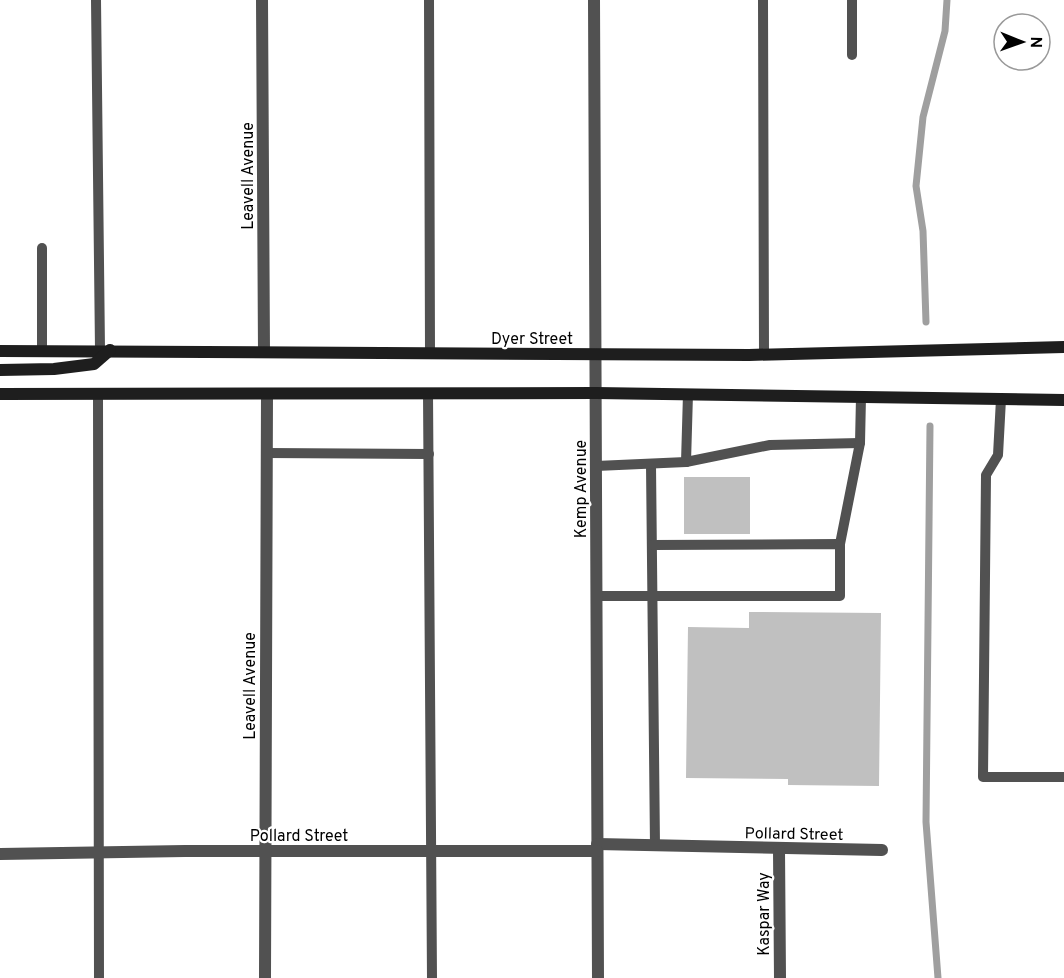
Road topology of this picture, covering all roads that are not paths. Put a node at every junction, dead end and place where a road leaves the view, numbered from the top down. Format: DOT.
graph roads {
  1 [pos="96,0"];
  2 [pos="262,0"];
  3 [pos="429,0"];
  4 [pos="594,0"];
  5 [pos="763,0"];
  6 [pos="852,0"];
  7 [pos="852,55"];
  8 [pos="42,249"];
  9 [pos="1064,347"];
  10 [pos="105,350"];
  11 [pos="0,351"];
  12 [pos="42,351"];
  13 [pos="264,352"];
  14 [pos="430,354"];
  15 [pos="596,354"];
  16 [pos="764,354"];
  17 [pos="0,370"];
  18 [pos="428,393"];
  19 [pos="596,393"];
  20 [pos="0,394"];
  21 [pos="98,394"];
  22 [pos="267,394"];
  23 [pos="688,394"];
  24 [pos="861,397"];
  25 [pos="1001,399"];
  26 [pos="1064,400"];
  27 [pos="860,443"];
  28 [pos="267,453"];
  29 [pos="429,454"];
  30 [pos="686,462"];
  31 [pos="651,465"];
  32 [pos="596,466"];
  33 [pos="840,544"];
  34 [pos="652,545"];
  35 [pos="652,596"];
  36 [pos="597,597"];
  37 [pos="1064,777"];
  38 [pos="655,846"];
  39 [pos="597,848"];
  40 [pos="779,850"];
  41 [pos="882,850"];
  42 [pos="431,851"];
  43 [pos="98,852"];
  44 [pos="265,852"];
  45 [pos="0,854"];
  46 [pos="99,978"];
  47 [pos="265,978"];
  48 [pos="432,978"];
  49 [pos="598,978"];
  50 [pos="780,978"];
  1 -- 10 [label="lane"];
  2 -- 13 [label="street, Leavell Avenue"];
  3 -- 14 [label="lane"];
  4 -- 15 [label="street, Kemp Avenue"];
  5 -- 16 [label="lane"];
  6 -- 7 [label="lane"];
  8 -- 12 [label="lane"];
  9 -- 16 [label="main road, Dyer Street"];
  10 -- 12 [label="main road, Dyer Street"];
  10 -- 13 [label="main road, Dyer Street"];
  10 -- 17 [label="main road"];
  11 -- 12 [label="main road, Dyer Street"];
  13 -- 14 [label="main road, Dyer Street"];
  14 -- 15 [label="main road, Dyer Street"];
  15 -- 16 [label="main road, Dyer Street"];
  15 -- 19 [label="street, Kemp Avenue"];
  18 -- 19 [label="main road"];
  18 -- 22 [label="main road"];
  18 -- 29 [label="lane"];
  19 -- 23 [label="main road"];
  19 -- 32 [label="street, Kemp Avenue"];
  20 -- 21 [label="main road"];
  21 -- 22 [label="main road"];
  21 -- 43 [label="lane"];
  22 -- 28 [label="street, Leavell Avenue"];
  23 -- 24 [label="main road"];
  23 -- 30 [label="lane"];
  24 -- 25 [label="main road"];
  24 -- 27 [label="lane"];
  25 -- 26 [label="main road"];
  25 -- 37 [label="lane"];
  27 -- 30 [label="lane"];
  27 -- 33 [label="lane"];
  28 -- 29 [label="lane"];
  28 -- 44 [label="street, Leavell Avenue"];
  29 -- 42 [label="lane"];
  30 -- 31 [label="lane"];
  31 -- 32 [label="lane"];
  31 -- 34 [label="lane"];
  32 -- 36 [label="street, Kemp Avenue"];
  33 -- 34 [label="lane"];
  33 -- 35 [label="lane"];
  34 -- 35 [label="lane"];
  35 -- 36 [label="lane"];
  35 -- 38 [label="lane"];
  36 -- 39 [label="street, Kemp Avenue"];
  38 -- 39 [label="street, Pollard Street"];
  38 -- 40 [label="street, Pollard Street"];
  39 -- 42 [label="street, Pollard Street"];
  39 -- 49 [label="street, Kemp Avenue"];
  40 -- 41 [label="street, Pollard Street"];
  40 -- 50 [label="street, Kaspar Way"];
  42 -- 44 [label="street, Pollard Street"];
  42 -- 48 [label="lane"];
  43 -- 44 [label="street, Pollard Street"];
  43 -- 45 [label="street, Pollard Street"];
  43 -- 46 [label="lane"];
  44 -- 47 [label="street, Leavell Avenue"];
}
